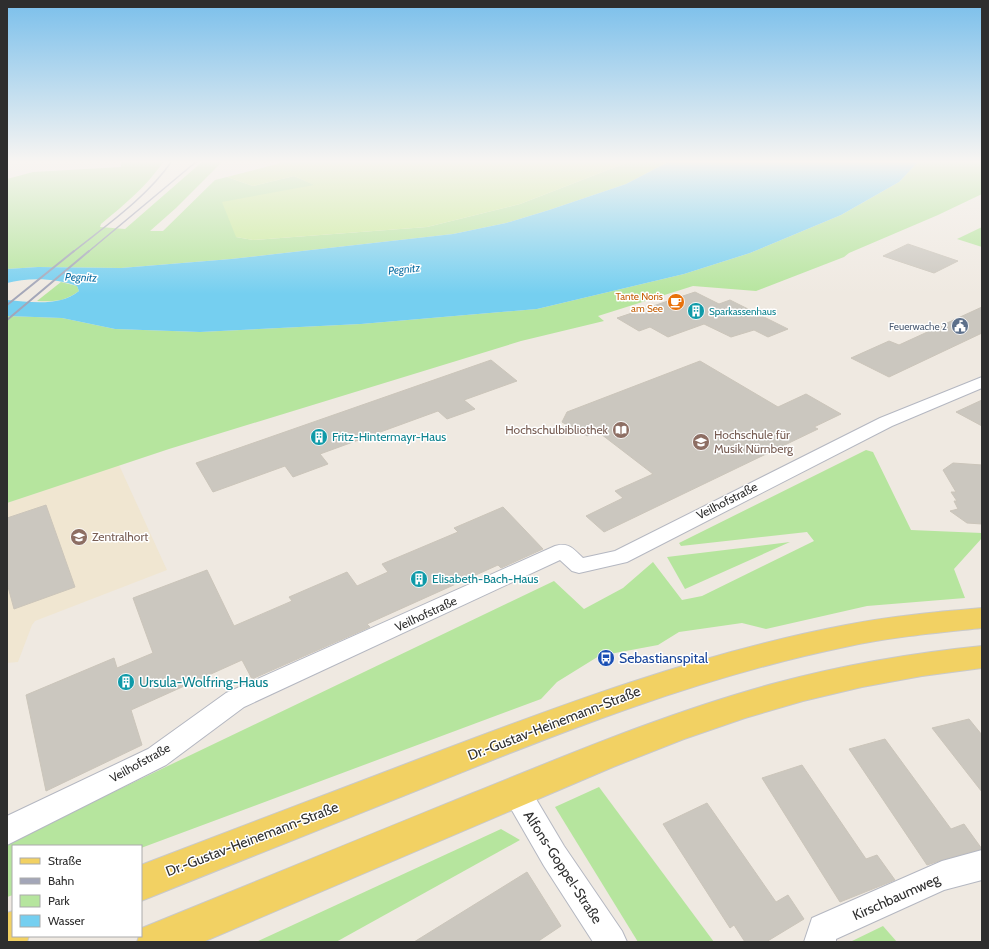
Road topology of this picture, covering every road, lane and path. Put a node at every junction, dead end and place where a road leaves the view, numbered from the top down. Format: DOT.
graph roads {
  1 [pos="982,382"];
  2 [pos="982,618"];
  3 [pos="982,657"];
  4 [pos="516,791"];
  5 [pos="7,831"];
  6 [pos="982,865"];
  7 [pos="142,882"];
  8 [pos="156,942"];
  9 [pos="611,942"];
  10 [pos="820,942"];
  1 -- 5 [label="street, Veilhofstraße"];
  2 -- 7 [label="main road, Dr.-Gustav-Heinemann-Straße"];
  3 -- 4 [label="main road"];
  4 -- 8 [label="main road"];
  4 -- 9 [label="street, Alfons-Goppel-Straße"];
  6 -- 10 [label="street, Kirschbaumweg"];
}
